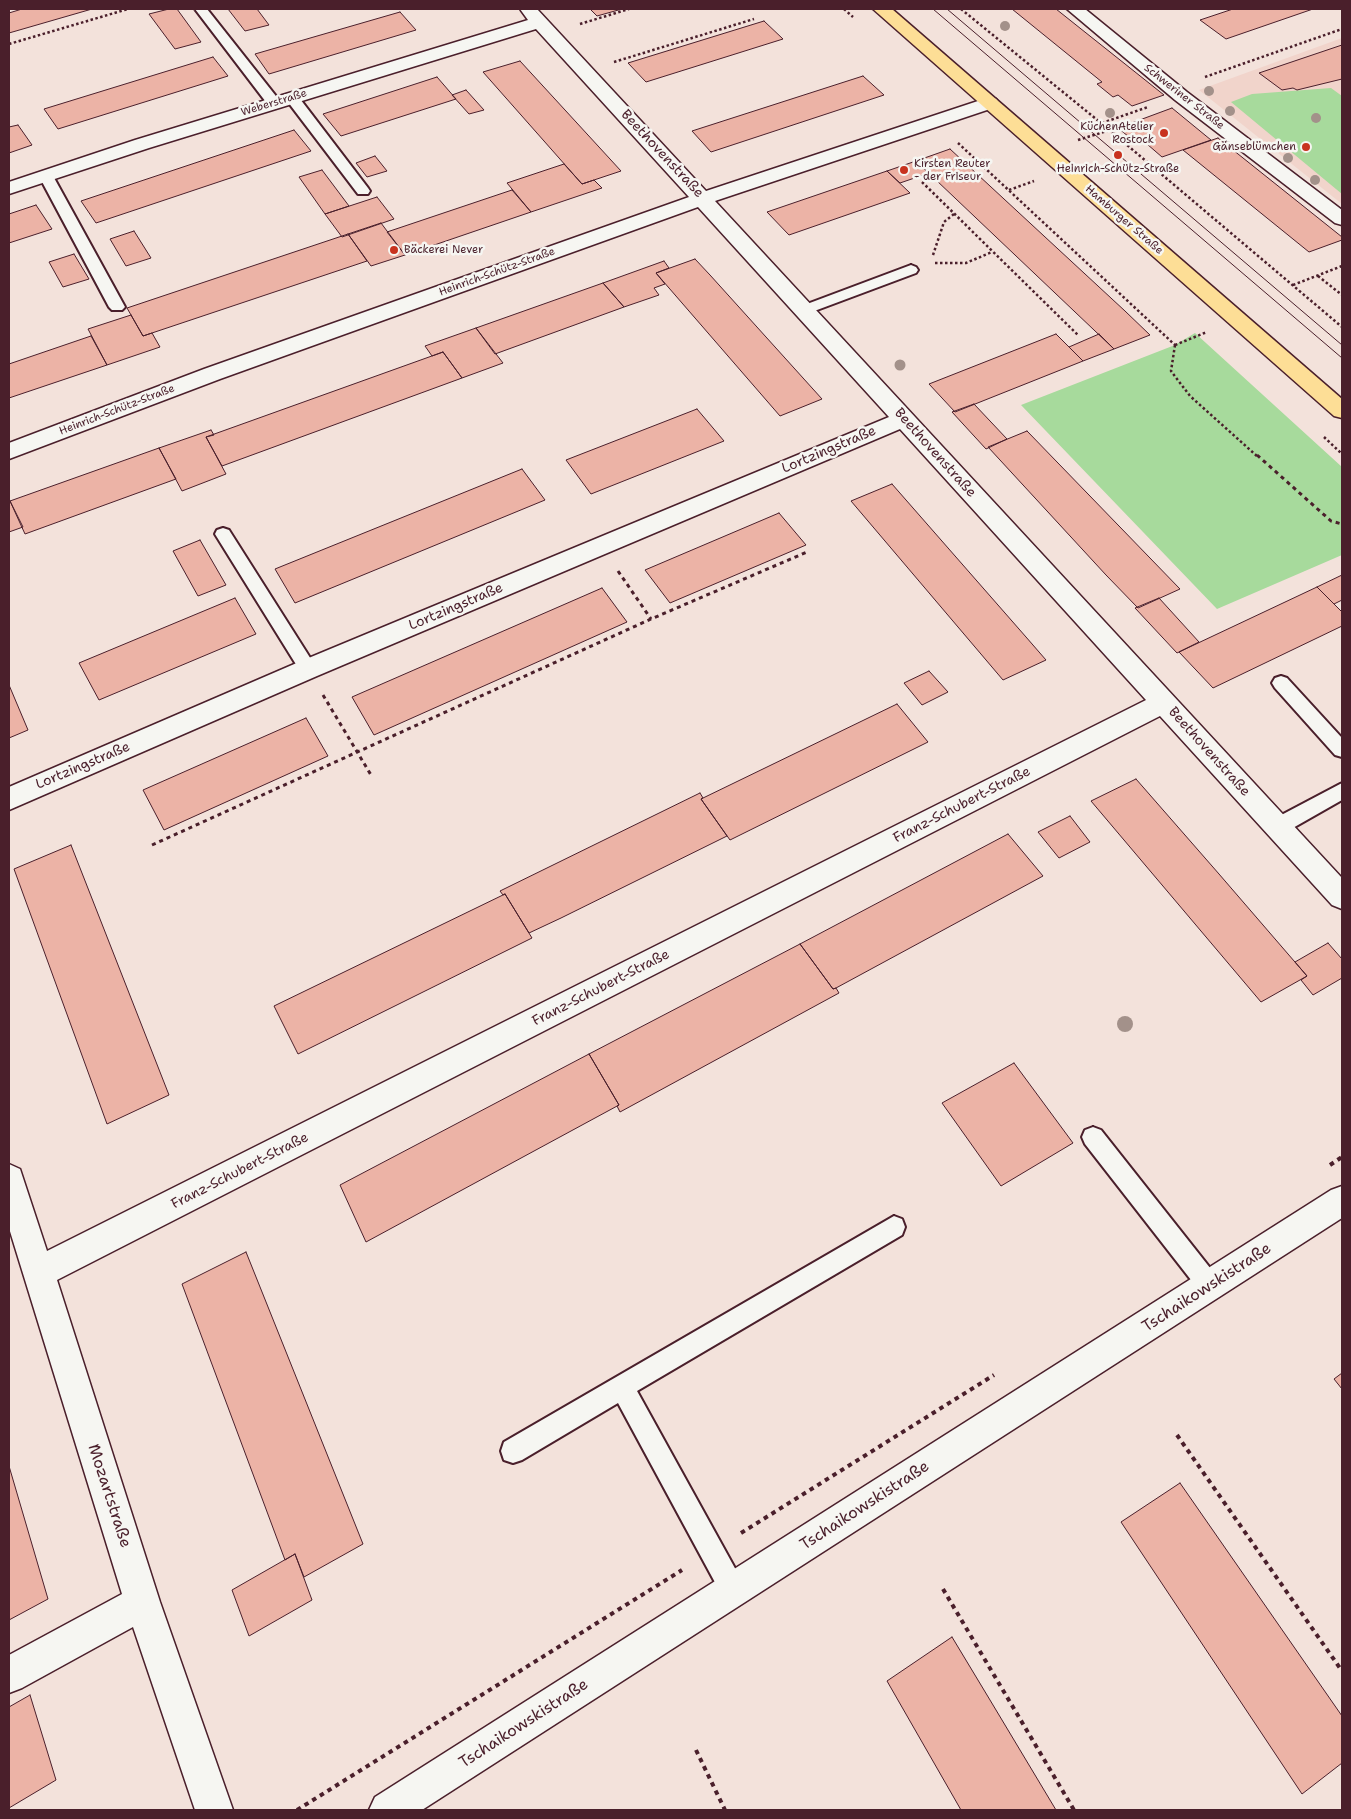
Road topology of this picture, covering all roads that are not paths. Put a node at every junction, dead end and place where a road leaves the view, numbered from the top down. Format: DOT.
graph roads {
  1 [pos="201,9"];
  2 [pos="882,9"];
  3 [pos="1075,9"];
  4 [pos="540,21"];
  5 [pos="292,98"];
  6 [pos="274,103"];
  7 [pos="990,103"];
  8 [pos="46,176"];
  9 [pos="9,188"];
  10 [pos="363,191"];
  11 [pos="702,199"];
  12 [pos="1342,219"];
  13 [pos="911,270"];
  14 [pos="117,307"];
  15 [pos="804,310"];
  16 [pos="1342,411"];
  17 [pos="904,419"];
  18 [pos="9,451"];
  19 [pos="223,534"];
  20 [pos="308,669"];
  21 [pos="1281,683"];
  22 [pos="1164,702"];
  23 [pos="1342,750"];
  24 [pos="1342,791"];
  25 [pos="9,799"];
  26 [pos="1277,827"];
  27 [pos="1342,898"];
  28 [pos="1093,1136"];
  29 [pos="9,1179"];
  30 [pos="1342,1201"];
  31 [pos="894,1227"];
  32 [pos="38,1272"];
  33 [pos="1210,1286"];
  34 [pos="622,1387"];
  35 [pos="513,1451"];
  36 [pos="732,1590"];
  37 [pos="142,1602"];
  38 [pos="9,1676"];
  39 [pos="214,1810"];
  40 [pos="388,1810"];
  1 -- 6 [label="lane"];
  2 -- 7 [label="main road, Hamburger Straße"];
  3 -- 12 [label="street, Schweriner Straße"];
  4 -- 5 [label="street, Weberstraße"];
  4 -- 11 [label="street, Beethovenstraße"];
  5 -- 6 [label="street, Weberstraße"];
  5 -- 10 [label="lane"];
  6 -- 8 [label="street, Weberstraße"];
  7 -- 11 [label="street, Heinrich-Schütz-Straße"];
  7 -- 16 [label="main road, Hamburger Straße"];
  8 -- 9 [label="street, Weberstraße"];
  8 -- 14 [label="lane"];
  11 -- 15 [label="street, Beethovenstraße"];
  11 -- 18 [label="street, Heinrich-Schütz-Straße"];
  13 -- 15 [label="lane"];
  15 -- 17 [label="street, Beethovenstraße"];
  17 -- 20 [label="street, Lortzingstraße"];
  17 -- 22 [label="street, Beethovenstraße"];
  19 -- 20 [label="lane"];
  20 -- 25 [label="street, Lortzingstraße"];
  21 -- 23 [label="lane"];
  22 -- 26 [label="street, Beethovenstraße"];
  22 -- 32 [label="street, Franz-Schubert-Straße"];
  24 -- 26 [label="lane"];
  26 -- 27 [label="street, Beethovenstraße"];
  28 -- 33 [label="lane"];
  29 -- 32 [label="street, Mozartstraße"];
  30 -- 33 [label="street, Tschaikowskistraße"];
  31 -- 34 [label="lane"];
  32 -- 37 [label="street, Mozartstraße"];
  33 -- 36 [label="street, Tschaikowskistraße"];
  34 -- 35 [label="lane"];
  34 -- 36 [label="lane"];
  36 -- 40 [label="street, Tschaikowskistraße"];
  37 -- 38 [label="street"];
  37 -- 39 [label="street, Mozartstraße"];
}
